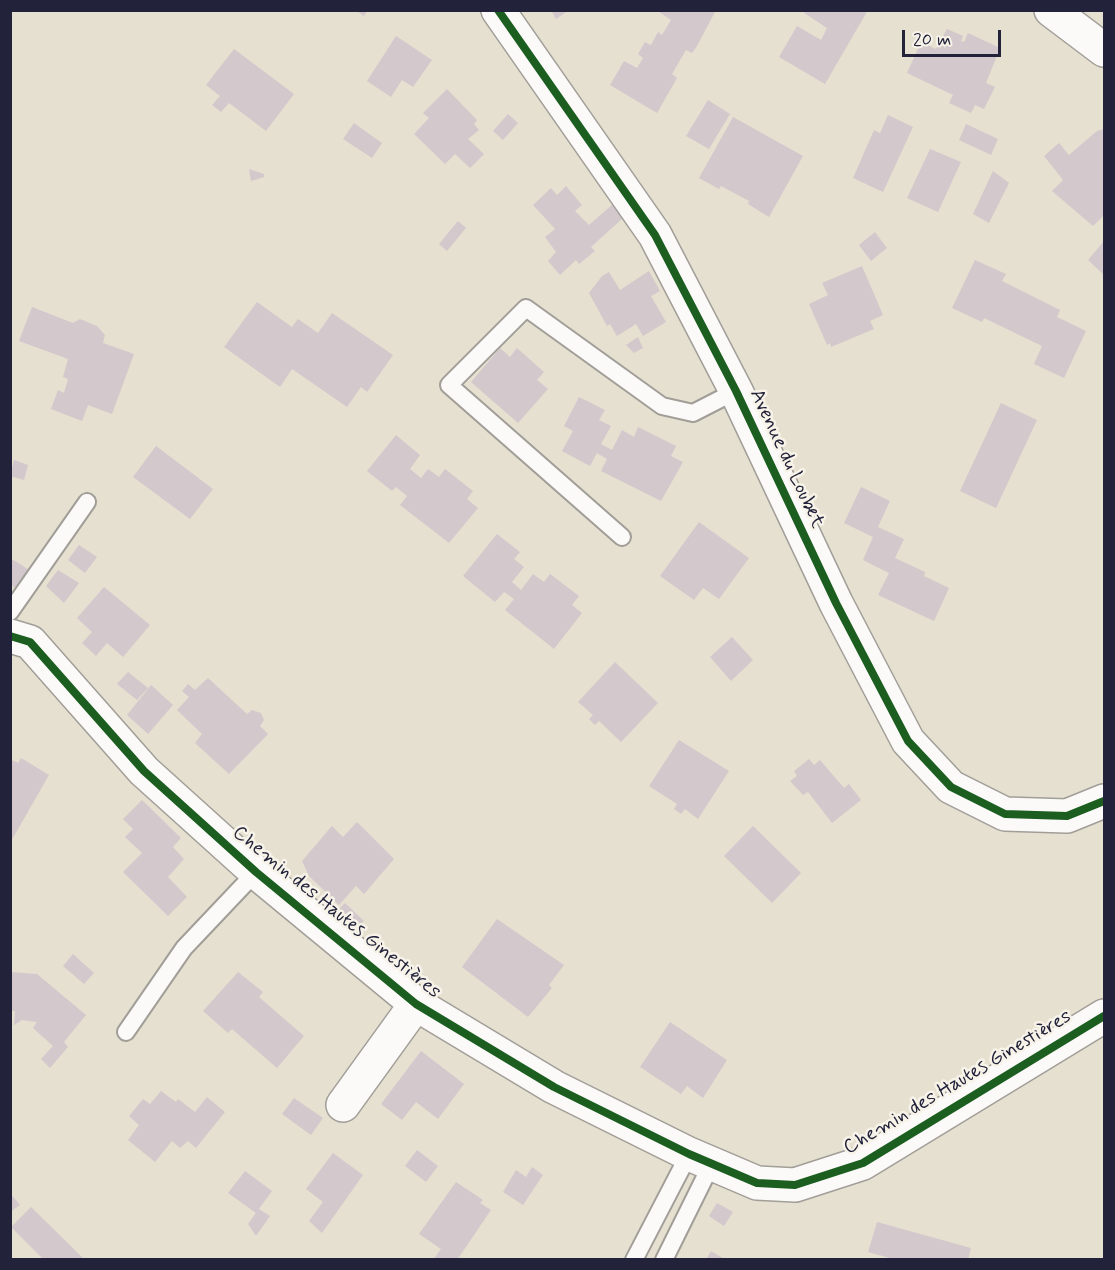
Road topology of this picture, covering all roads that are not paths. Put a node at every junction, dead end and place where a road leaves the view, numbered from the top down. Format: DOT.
graph roads {
  1 [pos="498,10"];
  2 [pos="1051,10"];
  3 [pos="1104,50"];
  4 [pos="736,391"];
  5 [pos="87,502"];
  6 [pos="622,537"];
  7 [pos="10,612"];
  8 [pos="10,636"];
  9 [pos="1104,801"];
  10 [pos="256,872"];
  11 [pos="416,1004"];
  12 [pos="1104,1016"];
  13 [pos="126,1032"];
  14 [pos="343,1105"];
  15 [pos="700,1159"];
  16 [pos="634,1260"];
  17 [pos="664,1260"];
  1 -- 4 [label="street, Avenue du Loubet"];
  2 -- 3 [label="street"];
  4 -- 6 [label="lane"];
  4 -- 9 [label="street, Avenue du Loubet"];
  5 -- 7 [label="lane"];
  8 -- 10 [label="street, Chemin des Hautes Ginestières"];
  10 -- 11 [label="street, Chemin des Hautes Ginestières"];
  10 -- 13 [label="lane"];
  11 -- 14 [label="street"];
  11 -- 15 [label="street, Chemin des Hautes Ginestières"];
  12 -- 15 [label="street, Chemin des Hautes Ginestières"];
  15 -- 16 [label="lane"];
  15 -- 17 [label="lane"];
}
